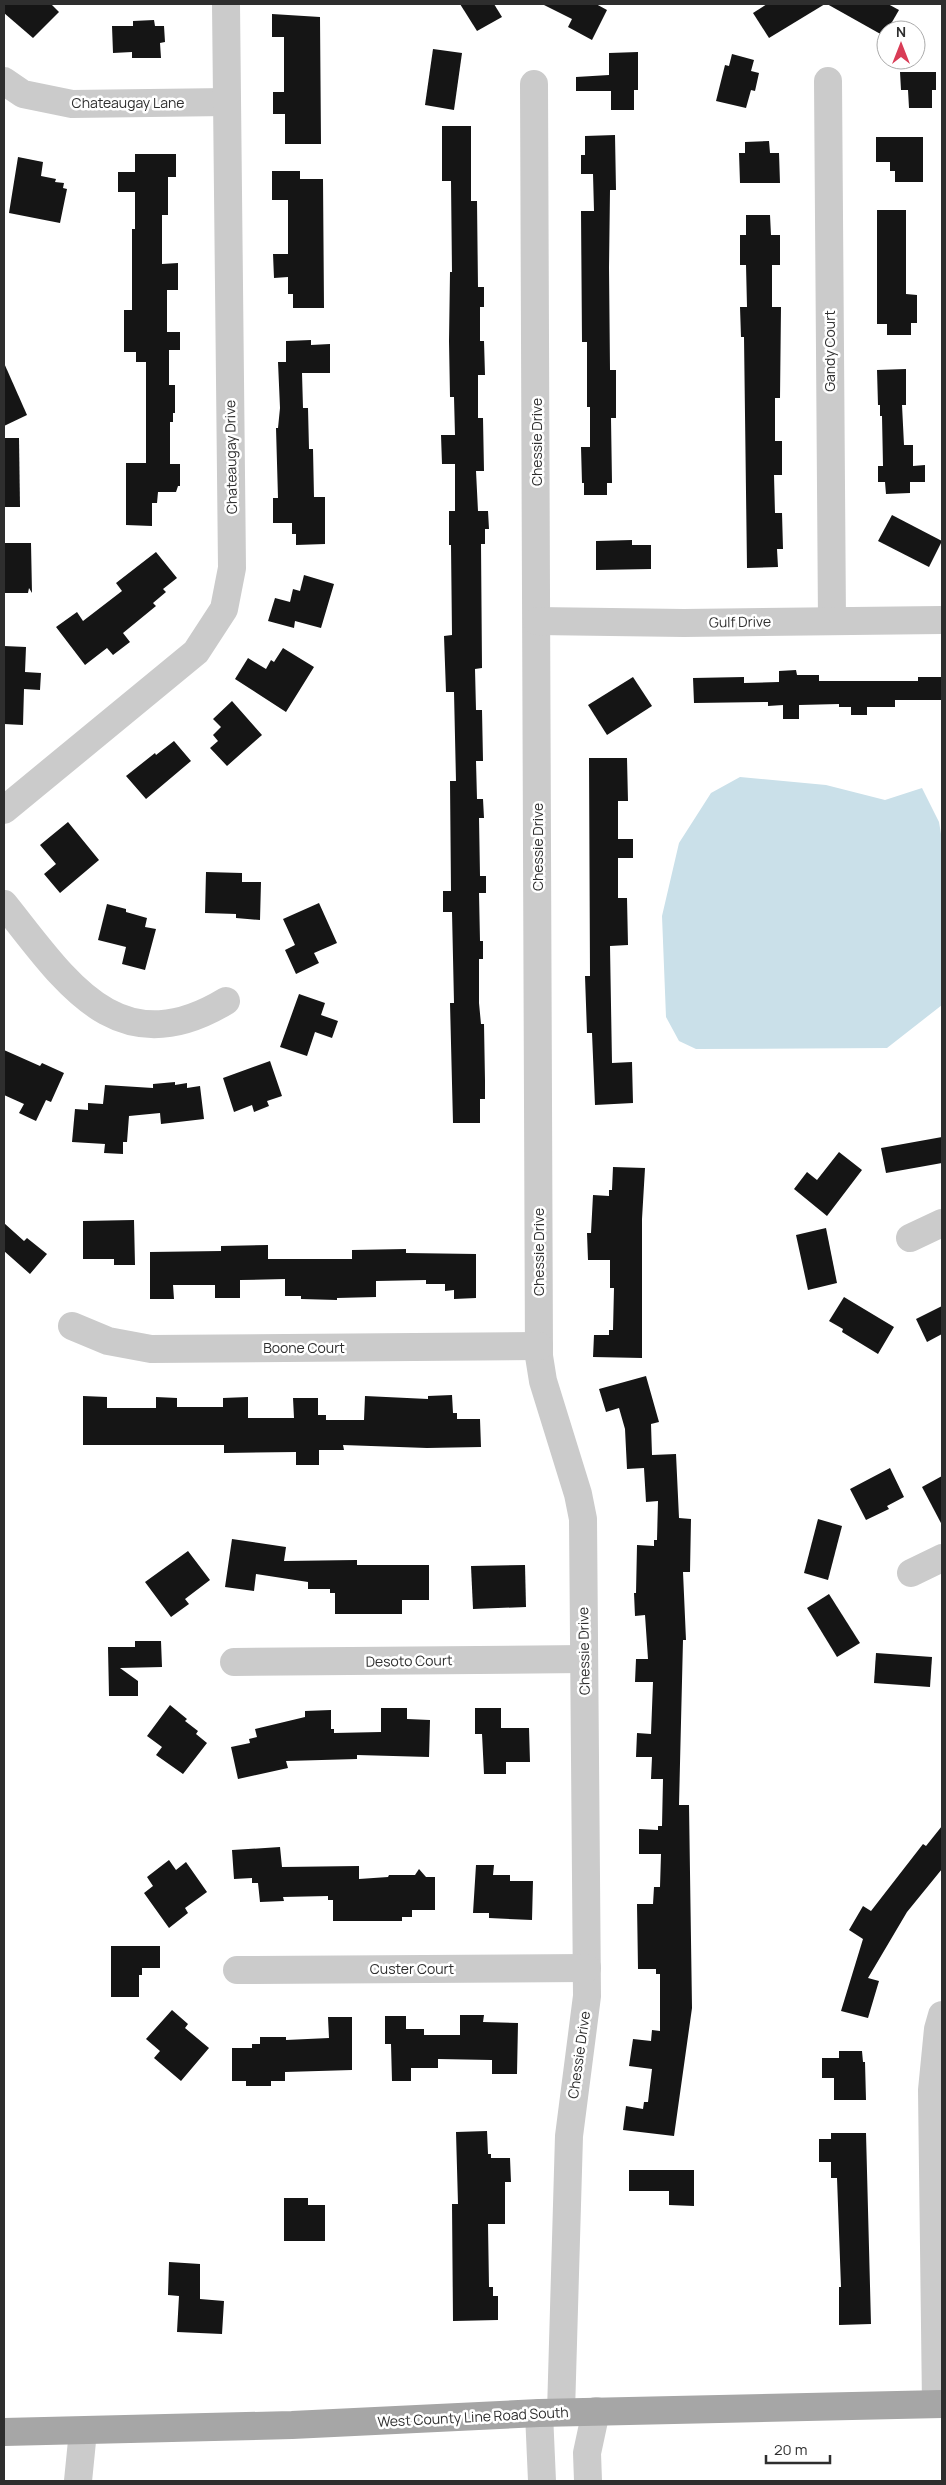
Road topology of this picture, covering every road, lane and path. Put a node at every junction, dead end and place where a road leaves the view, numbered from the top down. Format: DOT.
graph roads {
  1 [pos="226,4"];
  2 [pos="4,81"];
  3 [pos="828,81"];
  4 [pos="534,84"];
  5 [pos="227,102"];
  6 [pos="942,620"];
  7 [pos="537,621"];
  8 [pos="832,621"];
  9 [pos="4,810"];
  10 [pos="4,904"];
  11 [pos="226,1001"];
  12 [pos="942,1223"];
  13 [pos="910,1238"];
  14 [pos="72,1326"];
  15 [pos="539,1346"];
  16 [pos="942,1558"];
  17 [pos="911,1573"];
  18 [pos="584,1659"];
  19 [pos="234,1662"];
  20 [pos="587,1968"];
  21 [pos="237,1970"];
  22 [pos="942,2015"];
  23 [pos="939,2404"];
  24 [pos="550,2412"];
  25 [pos="596,2412"];
  26 [pos="83,2431"];
  27 [pos="4,2432"];
  28 [pos="78,2481"];
  29 [pos="542,2481"];
  30 [pos="588,2481"];
  1 -- 5 [label="street, Chateaugay Drive"];
  2 -- 5 [label="street, Chateaugay Lane"];
  3 -- 8 [label="street, Gandy Court"];
  4 -- 7 [label="street, Chessie Drive"];
  5 -- 9 [label="street, Chateaugay Drive"];
  6 -- 8 [label="street, Gulf Drive"];
  7 -- 8 [label="street, Gulf Drive"];
  7 -- 15 [label="street, Chessie Drive"];
  10 -- 11 [label="street"];
  12 -- 13 [label="street"];
  14 -- 15 [label="street, Boone Court"];
  15 -- 18 [label="street, Chessie Drive"];
  16 -- 17 [label="street"];
  18 -- 19 [label="street, Desoto Court"];
  18 -- 20 [label="street, Chessie Drive"];
  20 -- 21 [label="street, Custer Court"];
  20 -- 24 [label="street, Chessie Drive"];
  22 -- 23 [label="street"];
  23 -- 25 [label="main road, West County Line Road South"];
  24 -- 25 [label="main road, West County Line Road South"];
  24 -- 26 [label="main road, West County Line Road South"];
  24 -- 29 [label="street, Chessie Drive"];
  25 -- 30 [label="street"];
  26 -- 27 [label="main road, West County Line Road South"];
  26 -- 28 [label="street"];
}
